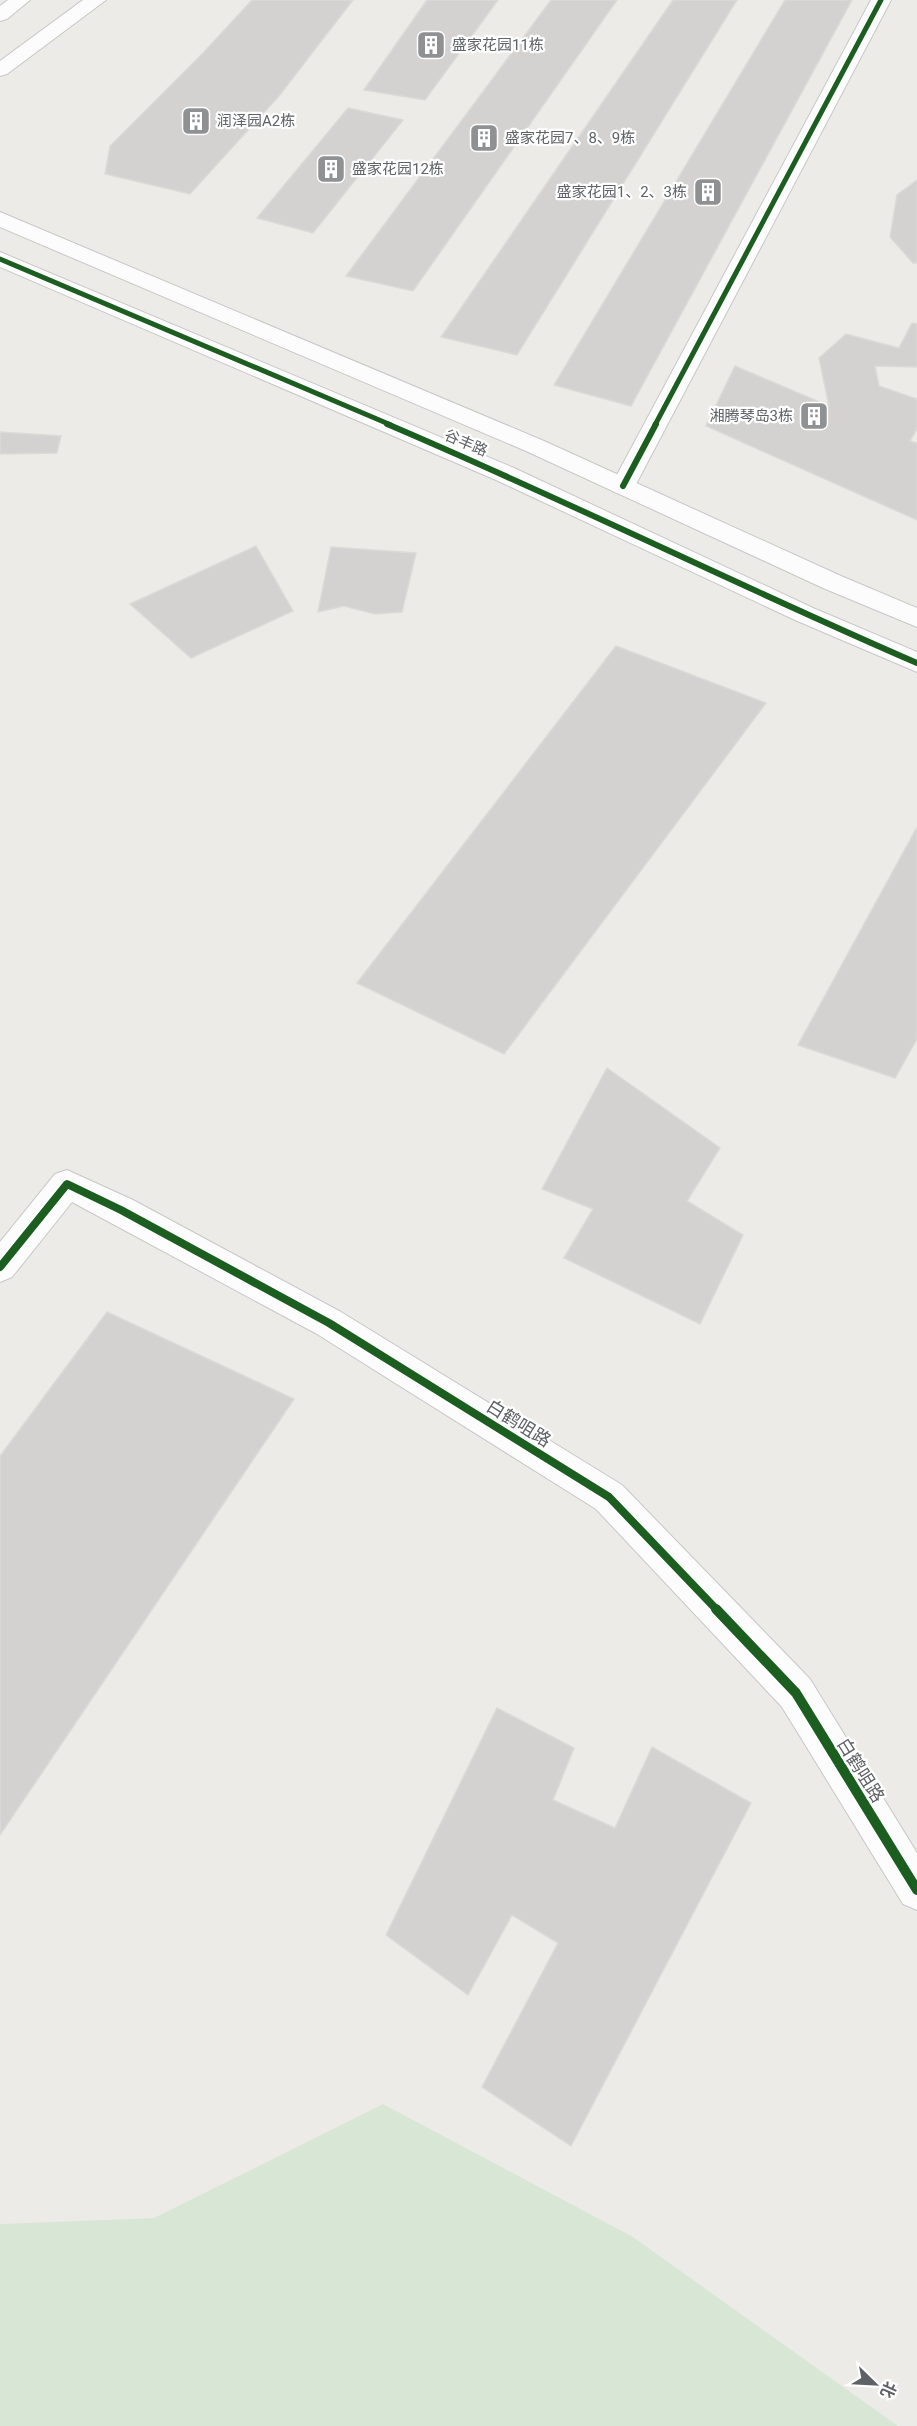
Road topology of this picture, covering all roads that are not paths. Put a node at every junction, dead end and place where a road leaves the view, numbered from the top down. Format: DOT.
graph roads {
  1 [pos="20,0"];
  2 [pos="96,0"];
  3 [pos="880,0"];
  4 [pos="0,15"];
  5 [pos="0,70"];
  6 [pos="0,219"];
  7 [pos="0,259"];
  8 [pos="0,271"];
  9 [pos="47,279"];
  10 [pos="623,486"];
  11 [pos="917,618"];
  12 [pos="917,663"];
  13 [pos="0,1267"];
  14 [pos="917,1890"];
  1 -- 4 [label="street"];
  2 -- 5 [label="street"];
  3 -- 10 [label="street"];
  6 -- 10 [label="street, 谷丰路"];
  7 -- 9 [label="street, 谷丰路"];
  8 -- 9 [label="street"];
  9 -- 12 [label="street, 谷丰路"];
  10 -- 11 [label="street, 谷丰路"];
  13 -- 14 [label="street, 白鹤咀路"];
}
